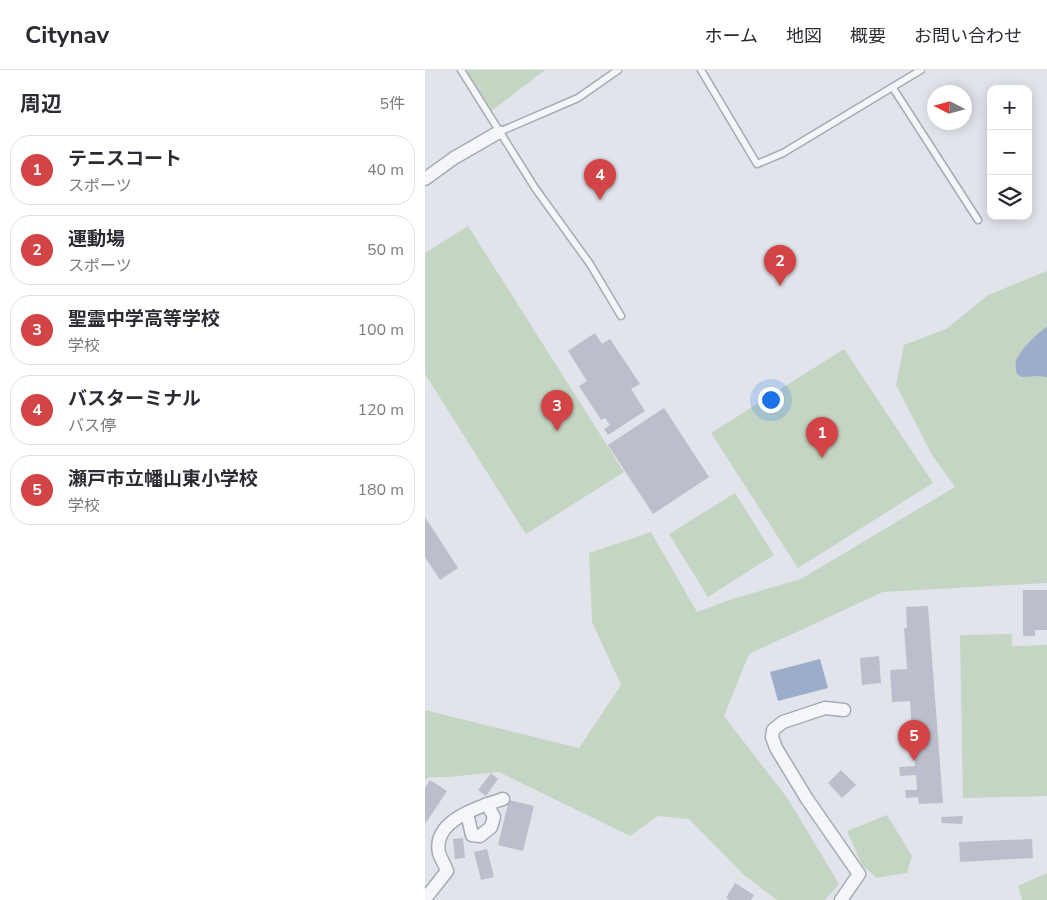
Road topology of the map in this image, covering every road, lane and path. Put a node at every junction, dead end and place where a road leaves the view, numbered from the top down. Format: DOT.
graph roads {
  1 [pos="461,70"];
  2 [pos="618,70"];
  3 [pos="701,70"];
  4 [pos="921,70"];
  5 [pos="893,88"];
  6 [pos="499,132"];
  7 [pos="425,179"];
  8 [pos="978,220"];
  9 [pos="621,316"];
  10 [pos="845,710"];
  11 [pos="503,799"];
  12 [pos="487,804"];
  13 [pos="467,813"];
  14 [pos="425,899"];
  15 [pos="841,900"];
  1 -- 6 [label="lane"];
  2 -- 6 [label="lane"];
  3 -- 5 [label="lane"];
  4 -- 5 [label="lane"];
  5 -- 8 [label="lane"];
  6 -- 7 [label="street"];
  6 -- 9 [label="lane"];
  10 -- 15 [label="street"];
  11 -- 12 [label="street"];
  12 -- 13 [label="street"];
  12 -- 13 [label="street"];
  13 -- 14 [label="street"];
}
